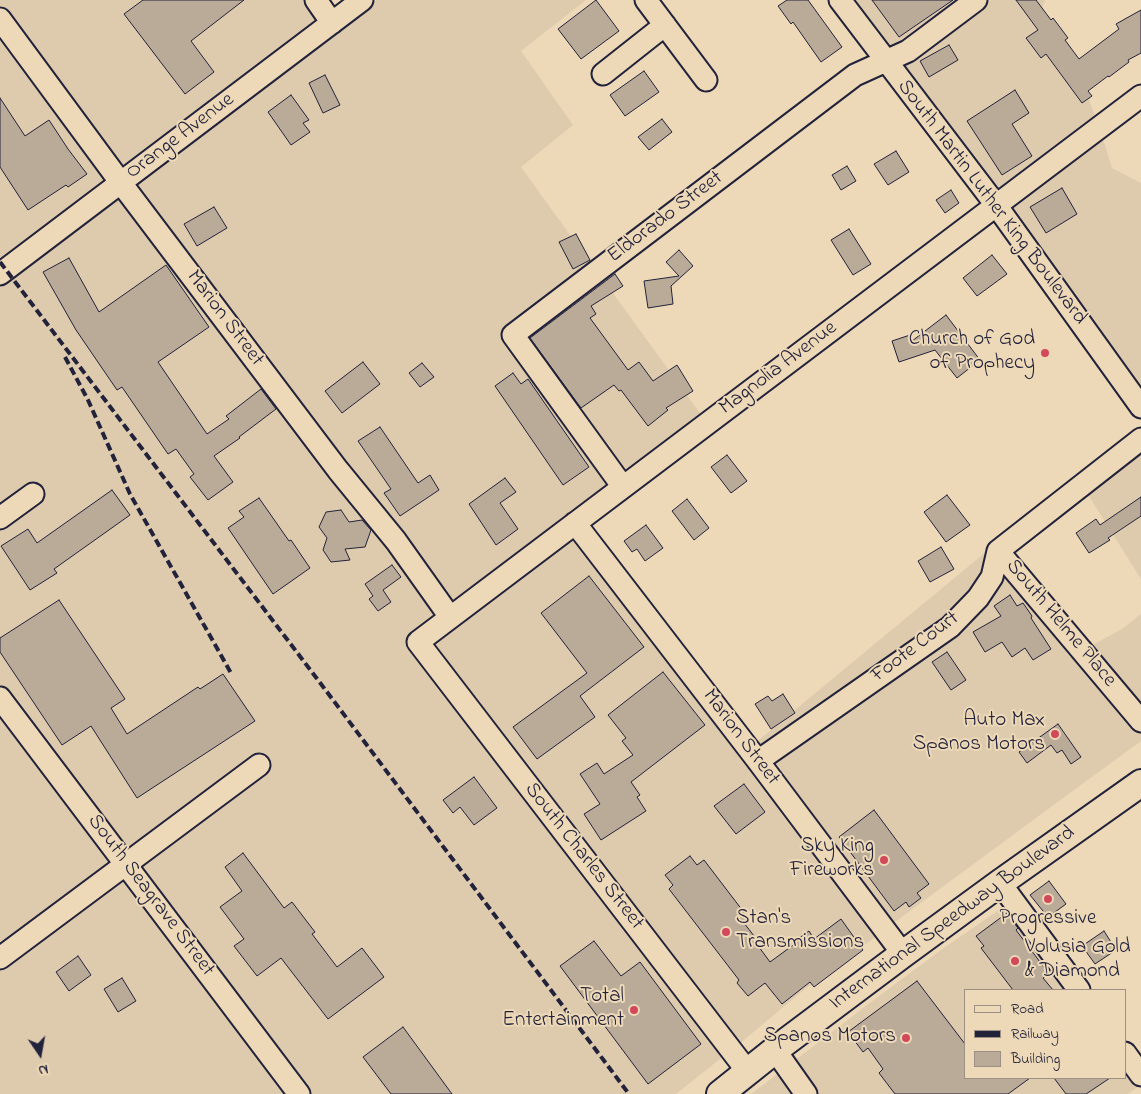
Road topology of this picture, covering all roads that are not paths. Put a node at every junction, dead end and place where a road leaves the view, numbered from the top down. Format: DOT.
graph roads {
  1 [pos="316,0"];
  2 [pos="362,0"];
  3 [pos="646,0"];
  4 [pos="840,0"];
  5 [pos="976,0"];
  6 [pos="0,19"];
  7 [pos="332,23"];
  8 [pos="665,25"];
  9 [pos="886,61"];
  10 [pos="603,74"];
  11 [pos="706,80"];
  12 [pos="1141,96"];
  13 [pos="120,183"];
  14 [pos="996,205"];
  15 [pos="0,274"];
  16 [pos="1141,407"];
  17 [pos="1141,439"];
  18 [pos="623,487"];
  19 [pos="34,494"];
  20 [pos="0,518"];
  21 [pos="575,523"];
  22 [pos="998,551"];
  23 [pos="450,617"];
  24 [pos="418,642"];
  25 [pos="0,698"];
  26 [pos="1141,720"];
  27 [pos="758,761"];
  28 [pos="259,766"];
  29 [pos="1141,784"];
  30 [pos="126,864"];
  31 [pos="1000,883"];
  32 [pos="903,954"];
  33 [pos="0,958"];
  34 [pos="1078,989"];
  35 [pos="774,1050"];
  36 [pos="1126,1054"];
  37 [pos="748,1072"];
  38 [pos="1141,1075"];
  39 [pos="299,1094"];
  40 [pos="720,1094"];
  41 [pos="806,1094"];
  1 -- 7 [label="street"];
  2 -- 7 [label="street, Orange Avenue"];
  3 -- 8 [label="street"];
  4 -- 9 [label="street, South Martin Luther King Boulevard"];
  5 -- 9 [label="street, Eldorado Street"];
  6 -- 13 [label="street, Marion Street"];
  7 -- 13 [label="street, Orange Avenue"];
  8 -- 10 [label="street"];
  8 -- 11 [label="street"];
  9 -- 14 [label="street, South Martin Luther King Boulevard"];
  9 -- 18 [label="street, Eldorado Street"];
  12 -- 14 [label="street, Magnolia Avenue"];
  13 -- 15 [label="street, Orange Avenue"];
  13 -- 23 [label="street, Marion Street"];
  14 -- 16 [label="street, South Martin Luther King Boulevard"];
  14 -- 18 [label="street, Magnolia Avenue"];
  17 -- 22 [label="street"];
  18 -- 21 [label="street, Magnolia Avenue"];
  19 -- 20 [label="street"];
  21 -- 23 [label="street, Magnolia Avenue"];
  21 -- 27 [label="street, Marion Street"];
  22 -- 26 [label="street, South Helme Place"];
  22 -- 27 [label="street, Foote Court"];
  23 -- 24 [label="street, Magnolia Avenue"];
  24 -- 37 [label="street, South Charles Street"];
  25 -- 30 [label="street, South Seagrave Street"];
  27 -- 32 [label="street, Marion Street"];
  28 -- 30 [label="street"];
  29 -- 31 [label="main road, International Speedway Boulevard"];
  30 -- 33 [label="street"];
  30 -- 39 [label="street, South Seagrave Street"];
  31 -- 32 [label="main road, International Speedway Boulevard"];
  31 -- 34 [label="street"];
  32 -- 35 [label="main road, International Speedway Boulevard"];
  35 -- 37 [label="main road, International Speedway Boulevard"];
  35 -- 41 [label="street"];
  36 -- 38 [label="street"];
  37 -- 40 [label="main road, International Speedway Boulevard"];
}
